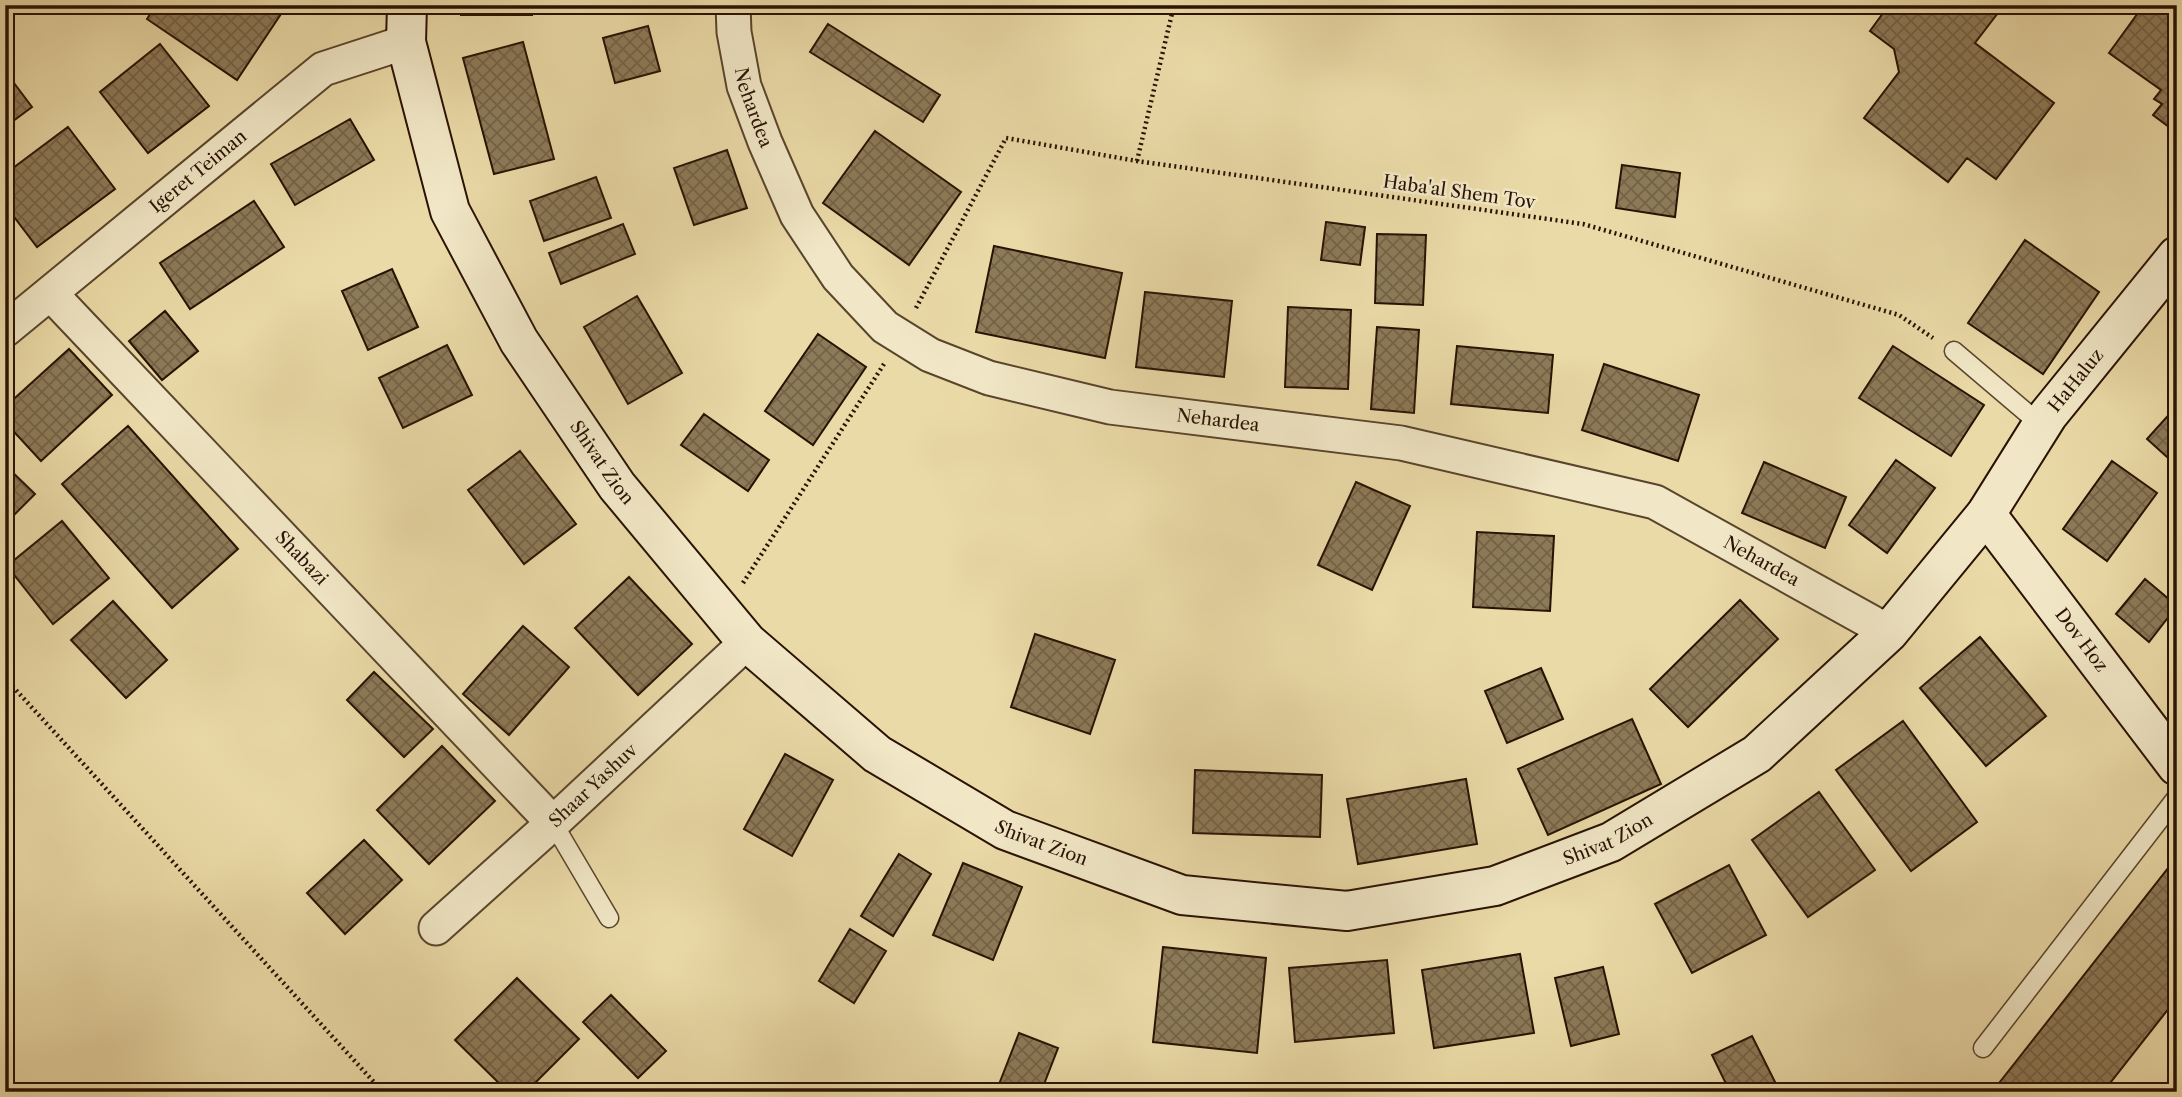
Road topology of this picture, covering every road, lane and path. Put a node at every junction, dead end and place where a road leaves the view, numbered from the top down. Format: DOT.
graph roads {
  1 [pos="733,5"];
  2 [pos="1174,5"];
  3 [pos="407,24"];
  4 [pos="1137,161"];
  5 [pos="2177,257"];
  6 [pos="51,294"];
  7 [pos="5,330"];
  8 [pos="902,337"];
  9 [pos="1954,351"];
  10 [pos="2041,425"];
  11 [pos="1986,514"];
  12 [pos="735,628"];
  13 [pos="1889,632"];
  14 [pos="5,678"];
  15 [pos="2177,766"];
  16 [pos="2177,797"];
  17 [pos="553,823"];
  18 [pos="609,918"];
  19 [pos="436,928"];
  20 [pos="1983,1048"];
  21 [pos="383,1092"];
  1 -- 8 [label="street, Nehardea"];
  2 -- 4 [label="path"];
  3 -- 6 [label="street, Igeret Teiman"];
  3 -- 12 [label="street, Shivat Zion"];
  4 -- 8 [label="path, Haba'al Shem Tov"];
  4 -- 9 [label="path, Haba'al Shem Tov"];
  5 -- 10 [label="street, HaHaluz"];
  6 -- 7 [label="street, Igeret Teiman"];
  6 -- 17 [label="street, Shabazi"];
  8 -- 12 [label="path"];
  8 -- 13 [label="street, Nehardea"];
  9 -- 10 [label="lane"];
  10 -- 11 [label="street, HaHaluz"];
  11 -- 13 [label="street, Shivat Zion"];
  11 -- 15 [label="street, Dov Hoz"];
  12 -- 13 [label="street, Shivat Zion"];
  12 -- 17 [label="street, Shaar Yashuv"];
  14 -- 21 [label="path"];
  16 -- 20 [label="lane"];
  17 -- 18 [label="lane"];
  17 -- 19 [label="street, Shaar Yashuv"];
}
